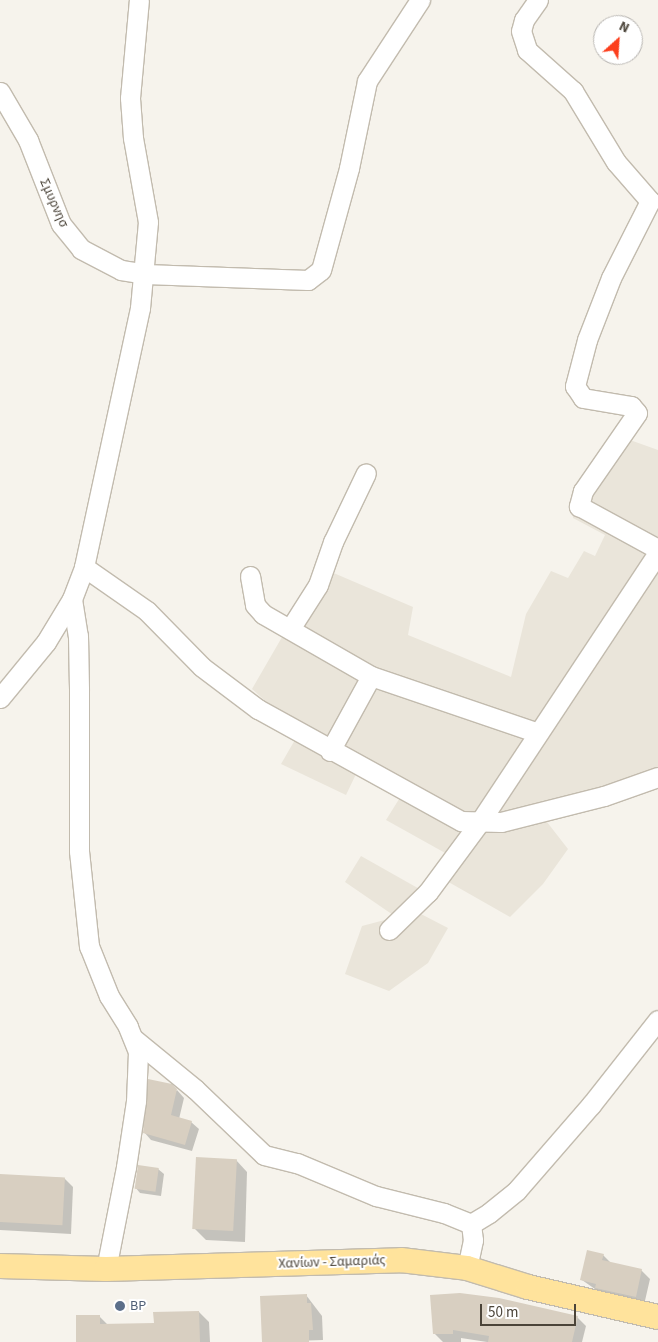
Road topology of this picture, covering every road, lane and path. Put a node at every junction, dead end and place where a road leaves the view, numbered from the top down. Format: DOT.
graph roads {
  1 [pos="139,0"];
  2 [pos="420,0"];
  3 [pos="538,0"];
  4 [pos="0,92"];
  5 [pos="145,274"];
  6 [pos="366,473"];
  7 [pos="658,549"];
  8 [pos="658,553"];
  9 [pos="84,566"];
  10 [pos="250,576"];
  11 [pos="72,599"];
  12 [pos="290,629"];
  13 [pos="371,676"];
  14 [pos="0,698"];
  15 [pos="538,732"];
  16 [pos="330,751"];
  17 [pos="658,777"];
  18 [pos="479,823"];
  19 [pos="389,930"];
  20 [pos="658,1020"];
  21 [pos="134,1039"];
  22 [pos="471,1224"];
  23 [pos="0,1266"];
  24 [pos="467,1268"];
  25 [pos="106,1269"];
  26 [pos="658,1317"];
  1 -- 5 [label="street"];
  2 -- 5 [label="street, Σμυρνησ"];
  3 -- 7 [label="street"];
  4 -- 5 [label="street, Σμυρνησ"];
  5 -- 9 [label="street"];
  6 -- 12 [label="street"];
  8 -- 15 [label="street"];
  9 -- 11 [label="street"];
  9 -- 16 [label="street"];
  10 -- 12 [label="street"];
  11 -- 14 [label="street"];
  11 -- 21 [label="street"];
  12 -- 13 [label="street"];
  13 -- 15 [label="street"];
  13 -- 16 [label="street"];
  15 -- 18 [label="street"];
  16 -- 18 [label="street"];
  17 -- 18 [label="street"];
  18 -- 19 [label="street"];
  20 -- 22 [label="street"];
  21 -- 22 [label="street"];
  21 -- 25 [label="street"];
  22 -- 24 [label="street"];
  23 -- 25 [label="main road, Χανίων - Σαμαριάς"];
  24 -- 25 [label="main road, Χανίων - Σαμαριάς"];
  24 -- 26 [label="main road, Χανίων - Σαμαριάς"];
}
